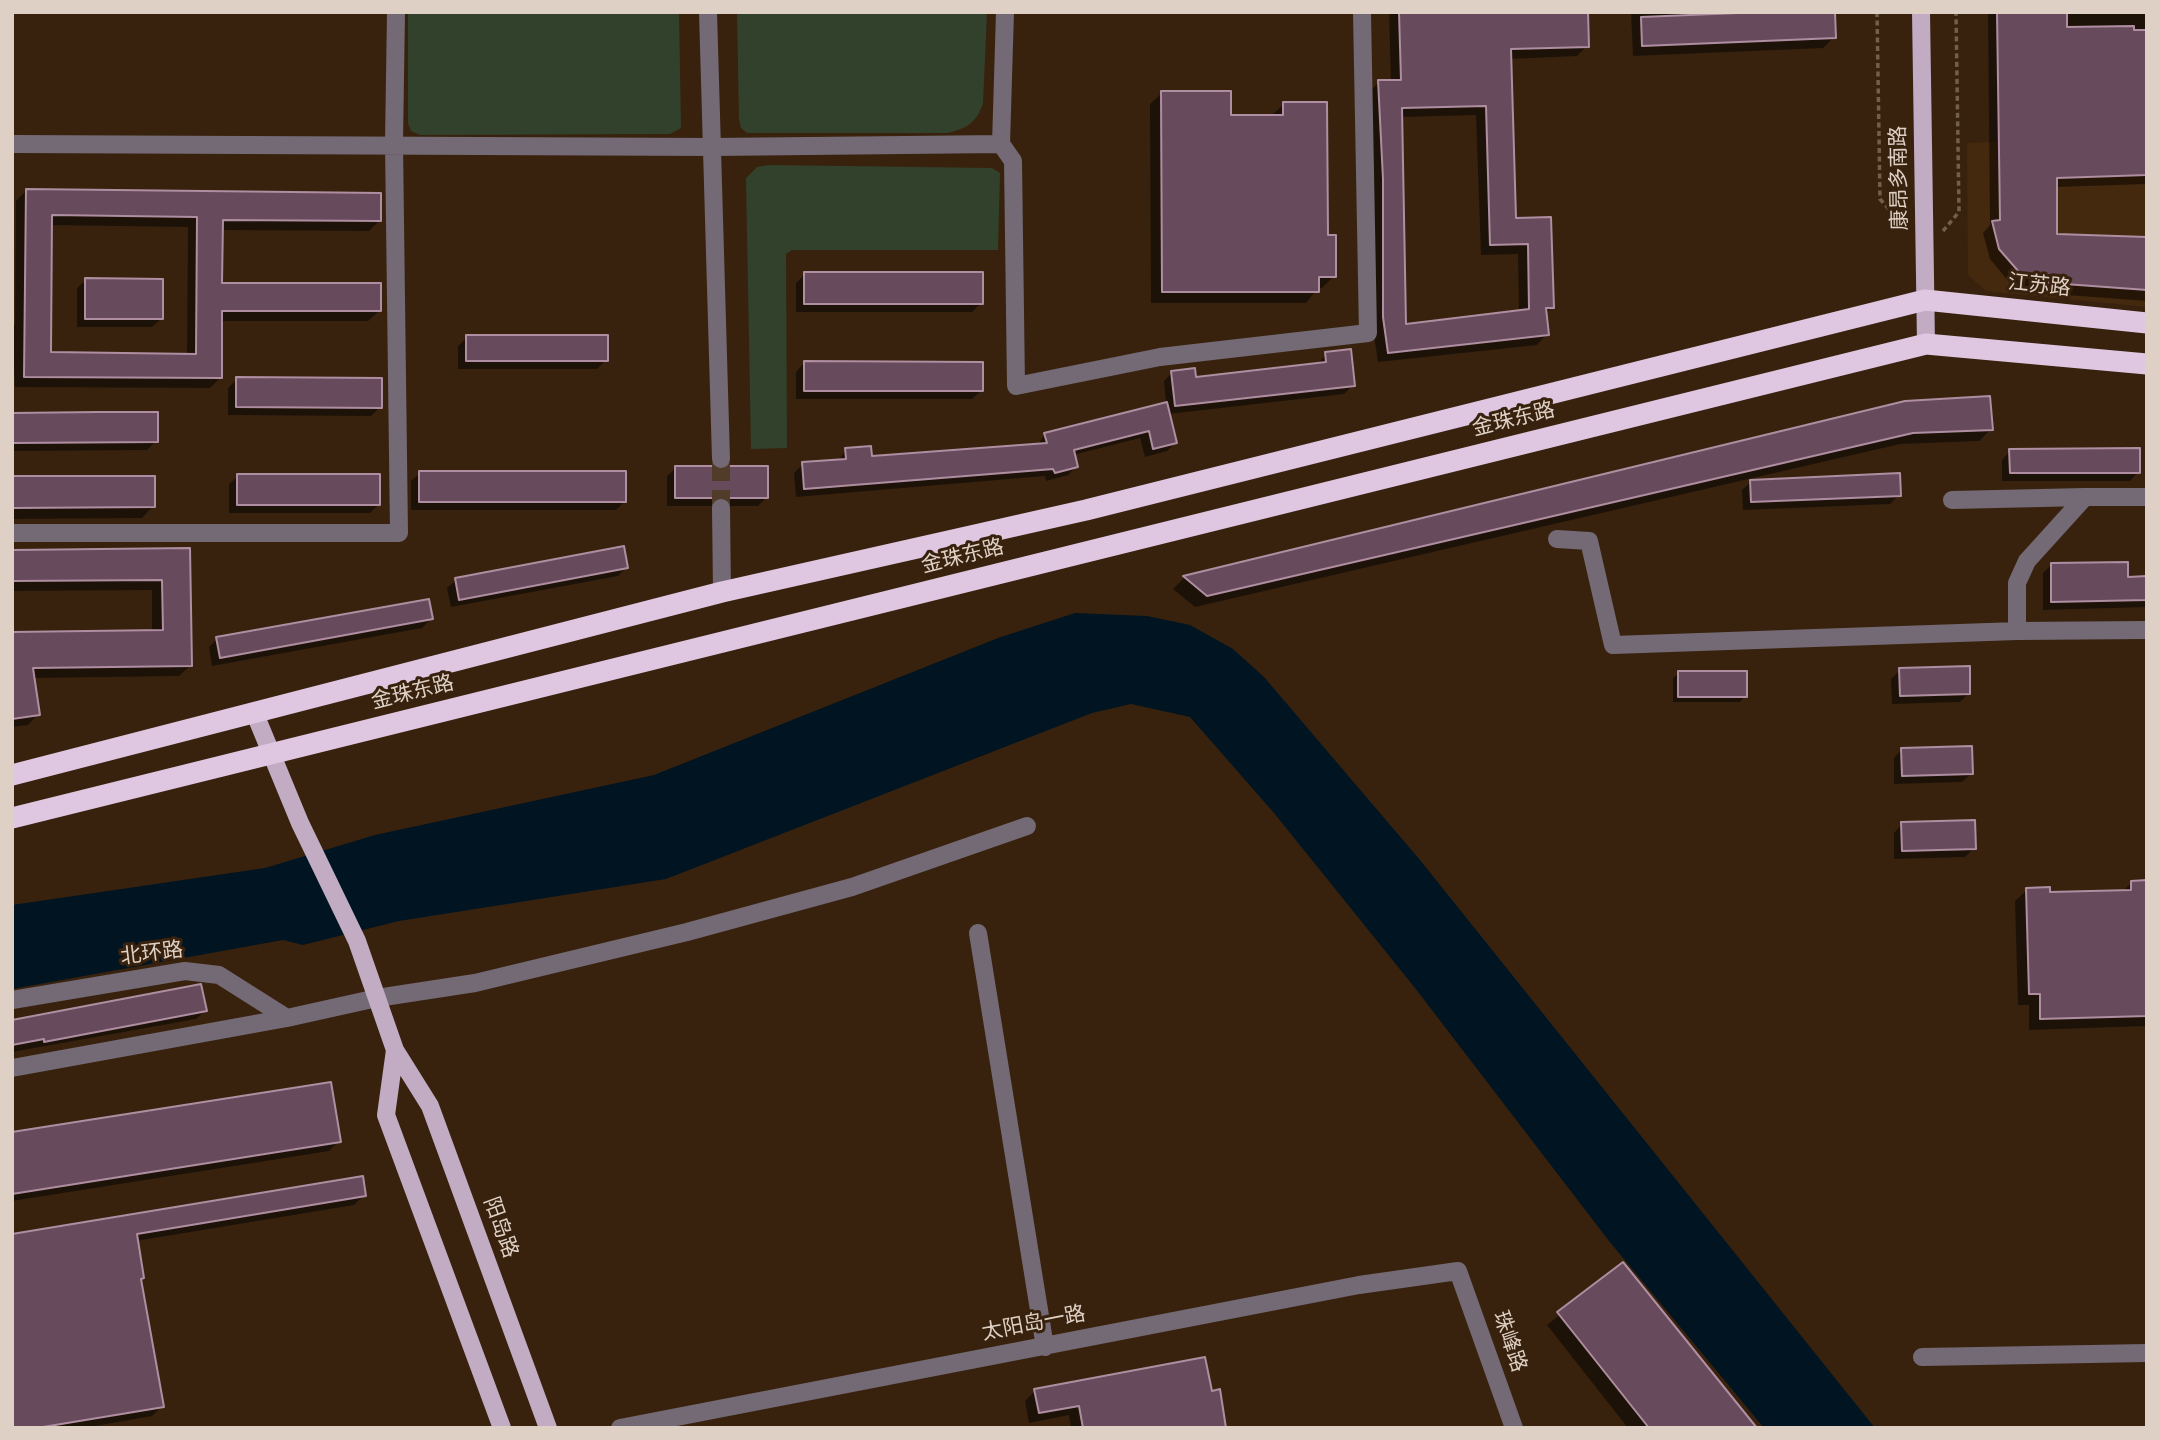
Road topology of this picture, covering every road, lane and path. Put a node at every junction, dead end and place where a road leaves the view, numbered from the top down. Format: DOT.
graph roads {
  1 [pos="396,12"];
  2 [pos="708,12"];
  3 [pos="1005,12"];
  4 [pos="1362,12"];
  5 [pos="1877,12"];
  6 [pos="1921,12"];
  7 [pos="1956,12"];
  8 [pos="394,143"];
  9 [pos="12,144"];
  10 [pos="1001,144"];
  11 [pos="713,147"];
  12 [pos="1925,252"];
  13 [pos="1925,300"];
  14 [pos="2147,323"];
  15 [pos="1926,344"];
  16 [pos="2147,364"];
  17 [pos="721,459"];
  18 [pos="2085,497"];
  19 [pos="2147,497"];
  20 [pos="1952,500"];
  21 [pos="720,508"];
  22 [pos="12,533"];
  23 [pos="1557,539"];
  24 [pos="722,592"];
  25 [pos="2017,631"];
  26 [pos="2147,631"];
  27 [pos="255,714"];
  28 [pos="274,754"];
  29 [pos="12,775"];
  30 [pos="12,818"];
  31 [pos="1027,826"];
  32 [pos="978,933"];
  33 [pos="377,998"];
  34 [pos="12,1000"];
  35 [pos="286,1018"];
  36 [pos="395,1050"];
  37 [pos="12,1068"];
  38 [pos="1458,1271"];
  39 [pos="1045,1346"];
  40 [pos="2147,1353"];
  41 [pos="1922,1357"];
  42 [pos="502,1428"];
  43 [pos="548,1428"];
  44 [pos="620,1428"];
  45 [pos="1514,1428"];
  1 -- 8 [label="street"];
  2 -- 11 [label="street"];
  3 -- 10 [label="street"];
  4 -- 10 [label="street"];
  5 -- 12 [label="path"];
  6 -- 12 [label="main road, 康昂多南路"];
  7 -- 12 [label="path"];
  8 -- 9 [label="street"];
  8 -- 11 [label="street"];
  8 -- 22 [label="street"];
  10 -- 11 [label="street"];
  11 -- 17 [label="street"];
  12 -- 13 [label="main road, 康昂多南路"];
  13 -- 14 [label="highway, 江苏路"];
  13 -- 15 [label="main road, 康昂多南路"];
  13 -- 24 [label="highway, 金珠东路"];
  15 -- 16 [label="highway"];
  15 -- 28 [label="highway, 金珠东路"];
  18 -- 19 [label="street"];
  18 -- 20 [label="street"];
  18 -- 25 [label="street"];
  21 -- 24 [label="street"];
  23 -- 25 [label="street"];
  24 -- 27 [label="highway, 金珠东路"];
  25 -- 26 [label="street"];
  27 -- 28 [label="main road, 阳岛路"];
  27 -- 29 [label="highway, 金珠东路"];
  28 -- 30 [label="highway, 金珠东路"];
  28 -- 33 [label="main road, 阳岛路"];
  31 -- 33 [label="street"];
  32 -- 39 [label="street"];
  33 -- 35 [label="street"];
  33 -- 36 [label="main road, 阳岛路"];
  34 -- 35 [label="street, 北环路"];
  35 -- 37 [label="street"];
  36 -- 42 [label="main road, 阳岛路"];
  36 -- 43 [label="main road, 阳岛路"];
  38 -- 39 [label="street, 太阳岛一路"];
  38 -- 45 [label="street, 珠峰路"];
  39 -- 44 [label="street, 太阳岛一路"];
  40 -- 41 [label="street"];
}
